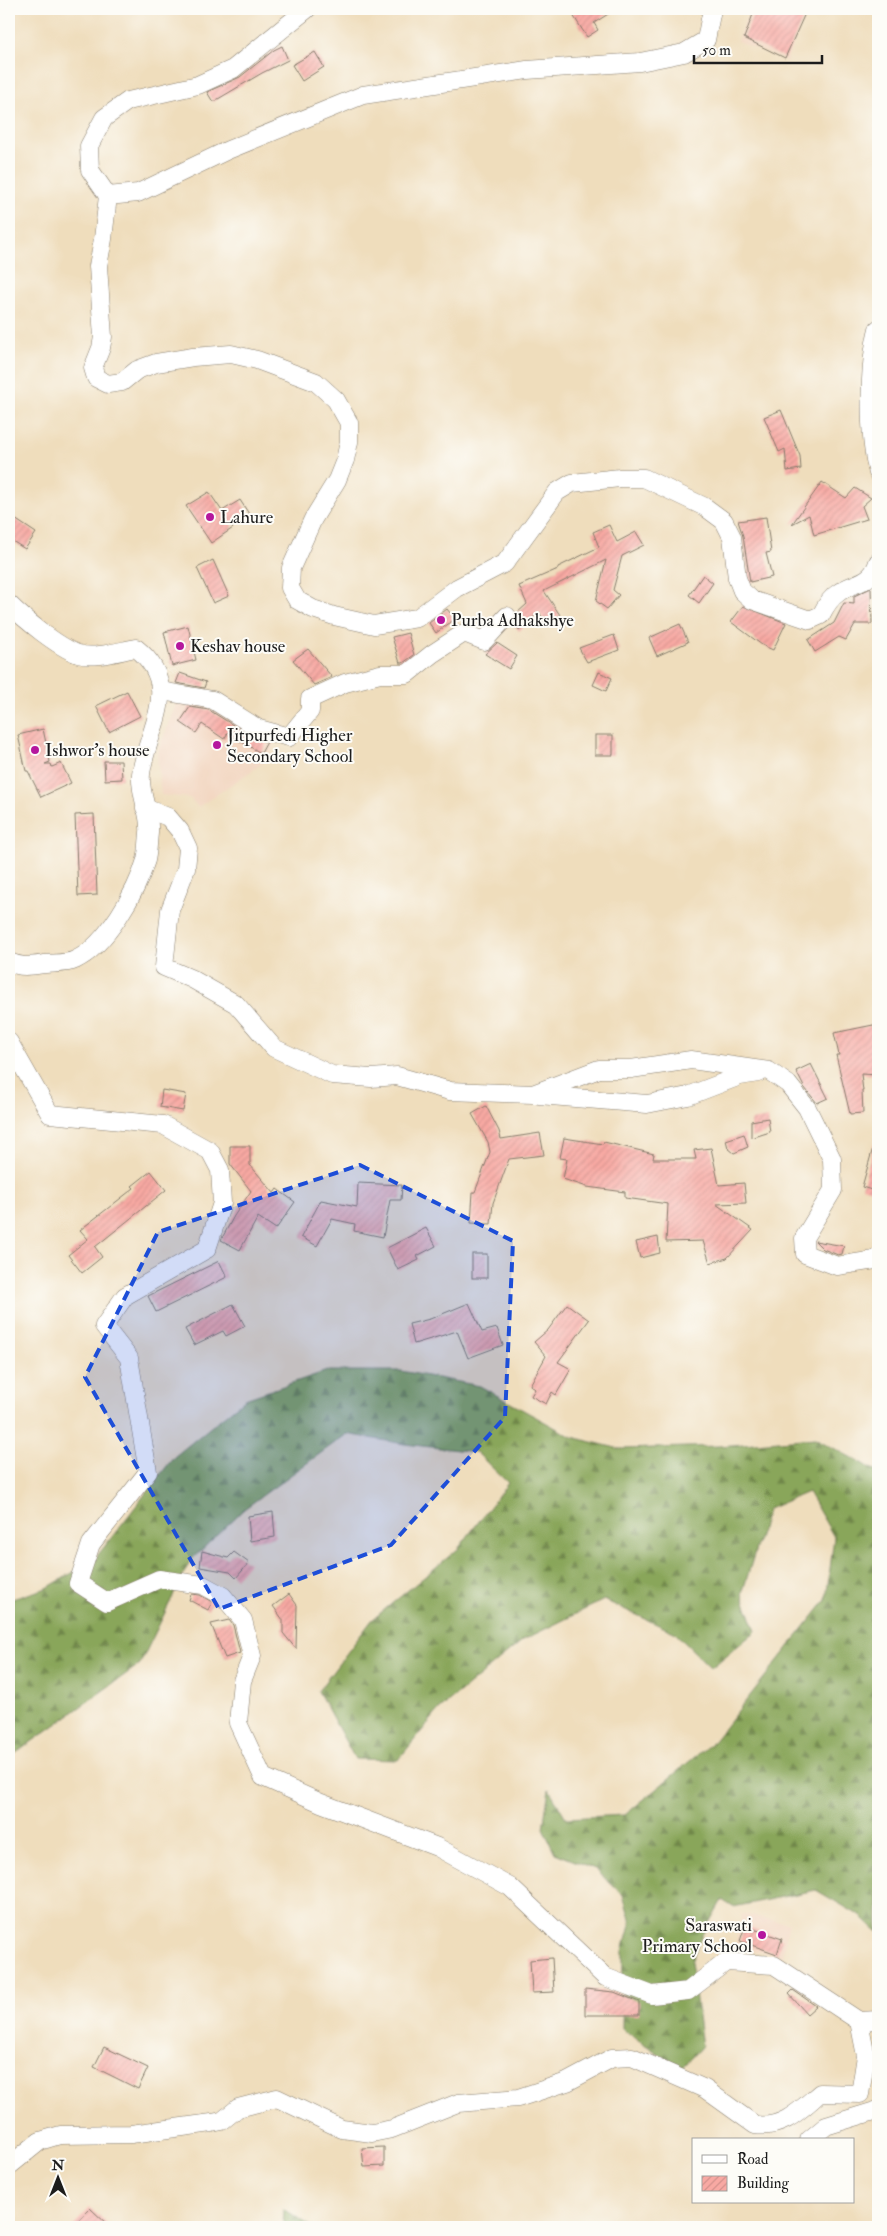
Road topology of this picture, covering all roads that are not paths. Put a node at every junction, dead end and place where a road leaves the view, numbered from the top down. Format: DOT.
graph roads {
  1 [pos="307,9"];
  2 [pos="708,12"];
  3 [pos="108,196"];
  4 [pos="878,328"];
  5 [pos="878,473"];
  6 [pos="878,562"];
  7 [pos="9,604"];
  8 [pos="507,616"];
  9 [pos="161,691"];
  10 [pos="145,808"];
  11 [pos="9,962"];
  12 [pos="9,1042"];
  13 [pos="769,1071"];
  14 [pos="534,1094"];
  15 [pos="878,1257"];
  16 [pos="878,2020"];
  17 [pos="859,2021"];
  18 [pos="878,2110"];
  19 [pos="762,2133"];
  20 [pos="811,2138"];
  21 [pos="9,2166"];
  1 -- 3 [label="street"];
  2 -- 3 [label="street"];
  3 -- 6 [label="street"];
  4 -- 5 [label="street"];
  7 -- 9 [label="street"];
  8 -- 9 [label="street"];
  9 -- 10 [label="street"];
  10 -- 11 [label="street"];
  10 -- 14 [label="street"];
  12 -- 17 [label="street"];
  13 -- 14 [label="street"];
  13 -- 14 [label="street"];
  13 -- 15 [label="street"];
  16 -- 17 [label="street"];
  17 -- 19 [label="street"];
  18 -- 20 [label="street"];
  19 -- 21 [label="street"];
}
